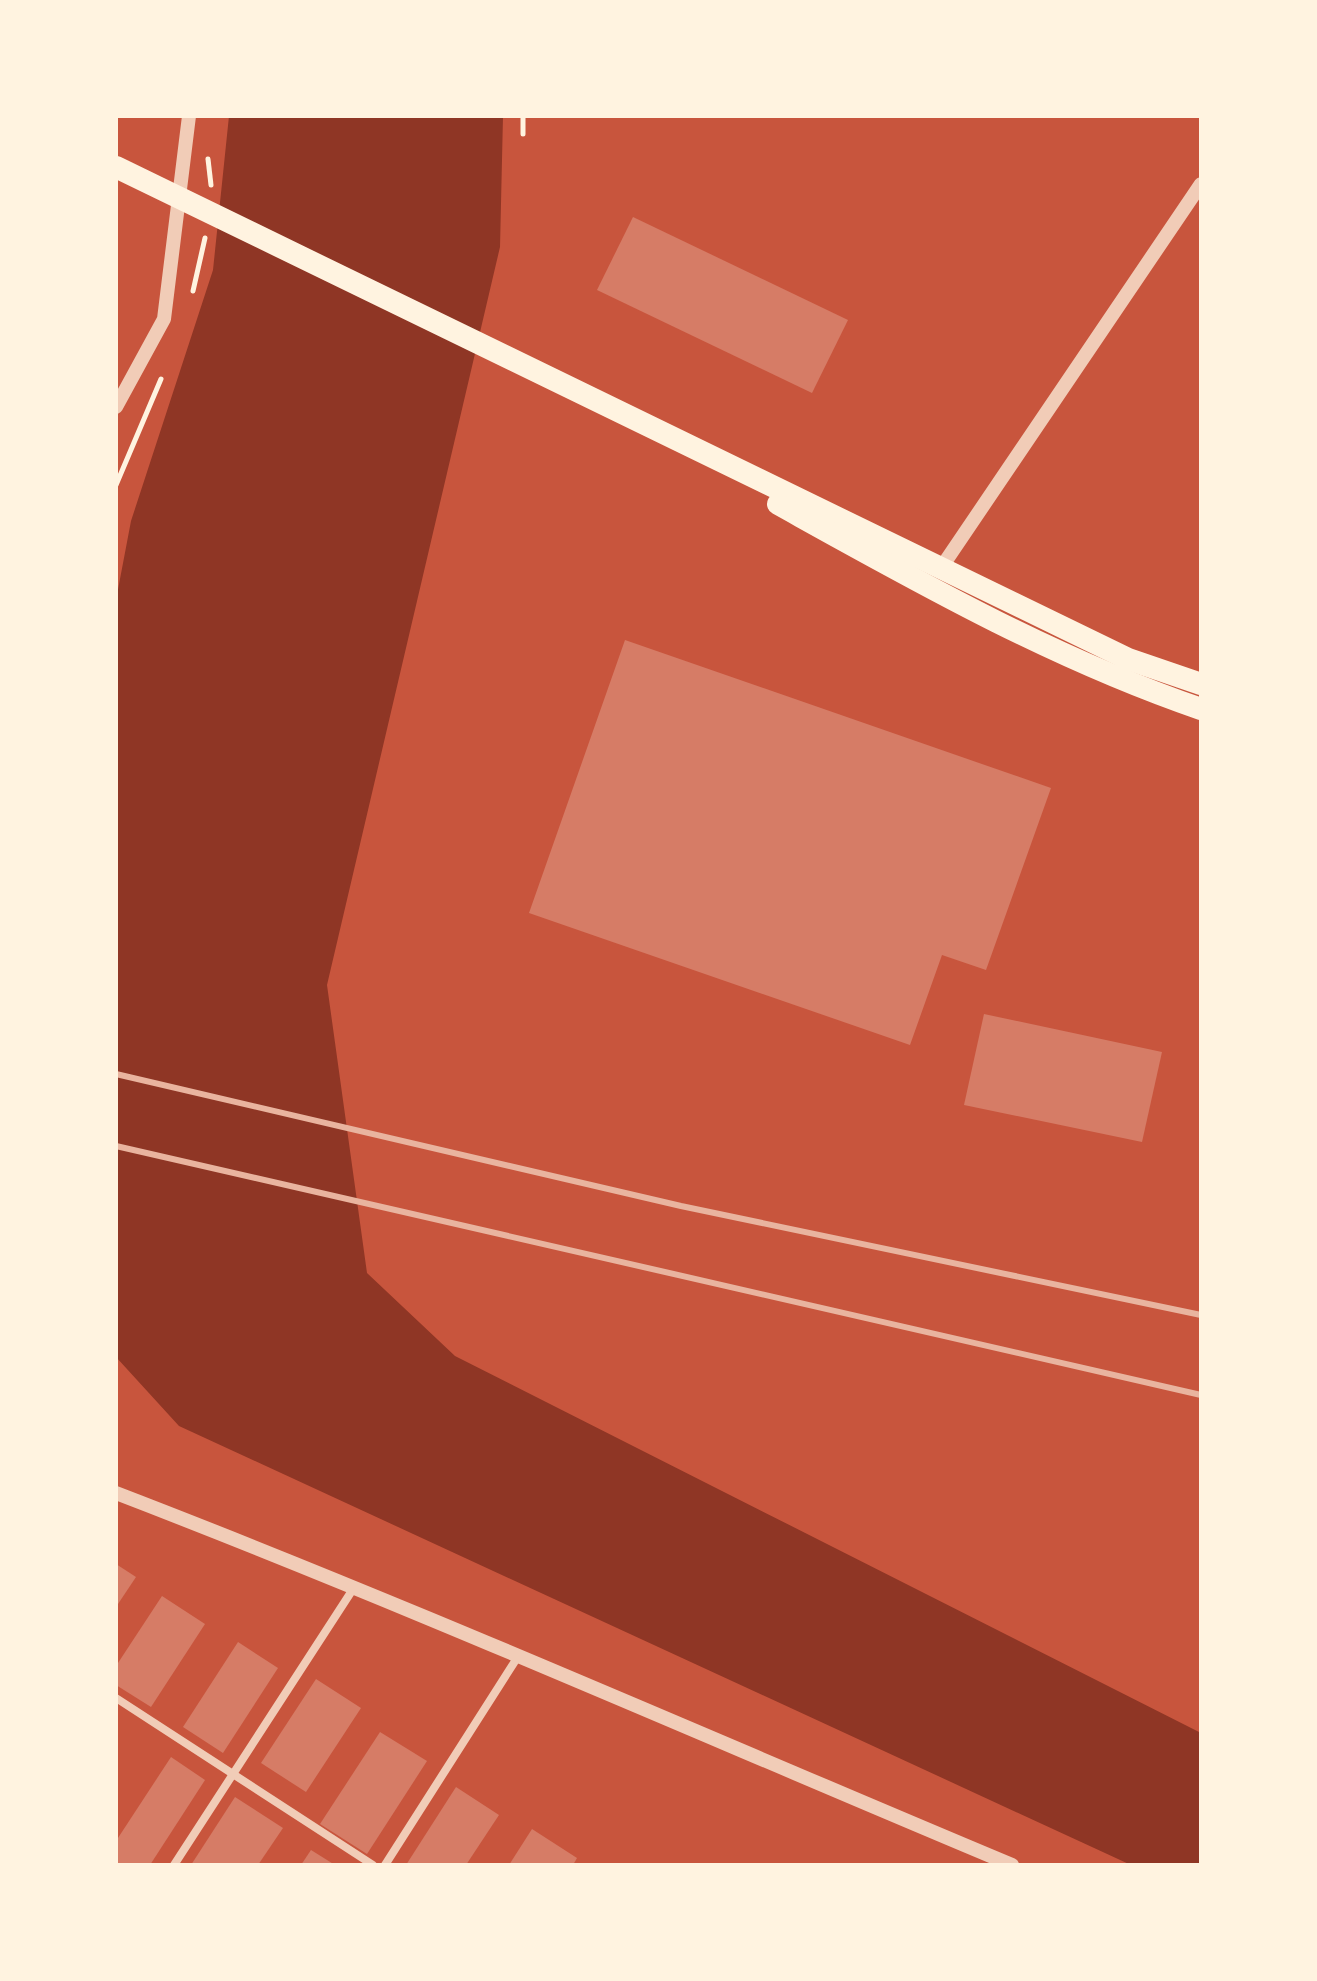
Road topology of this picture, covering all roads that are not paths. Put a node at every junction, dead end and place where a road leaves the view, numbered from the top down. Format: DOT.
graph roads {
  1 [pos="189,116"];
  2 [pos="116,167"];
  3 [pos="1201,184"];
  4 [pos="557,381"];
  5 [pos="116,407"];
  6 [pos="941,568"];
  7 [pos="1201,684"];
  8 [pos="1201,709"];
  9 [pos="116,1493"];
  10 [pos="355,1585"];
  11 [pos="517,1658"];
  12 [pos="116,1698"];
  13 [pos="233,1774"];
  14 [pos="174,1865"];
  15 [pos="373,1865"];
  16 [pos="385,1865"];
  17 [pos="1012,1865"];
  1 -- 5 [label="street"];
  2 -- 4 [label="highway"];
  3 -- 6 [label="street"];
  4 -- 6 [label="highway"];
  4 -- 8 [label="highway"];
  6 -- 7 [label="highway"];
  9 -- 10 [label="street"];
  10 -- 11 [label="street"];
  10 -- 13 [label="street"];
  11 -- 16 [label="street"];
  11 -- 17 [label="street"];
  12 -- 13 [label="street"];
  13 -- 14 [label="street"];
  13 -- 15 [label="street"];
}
